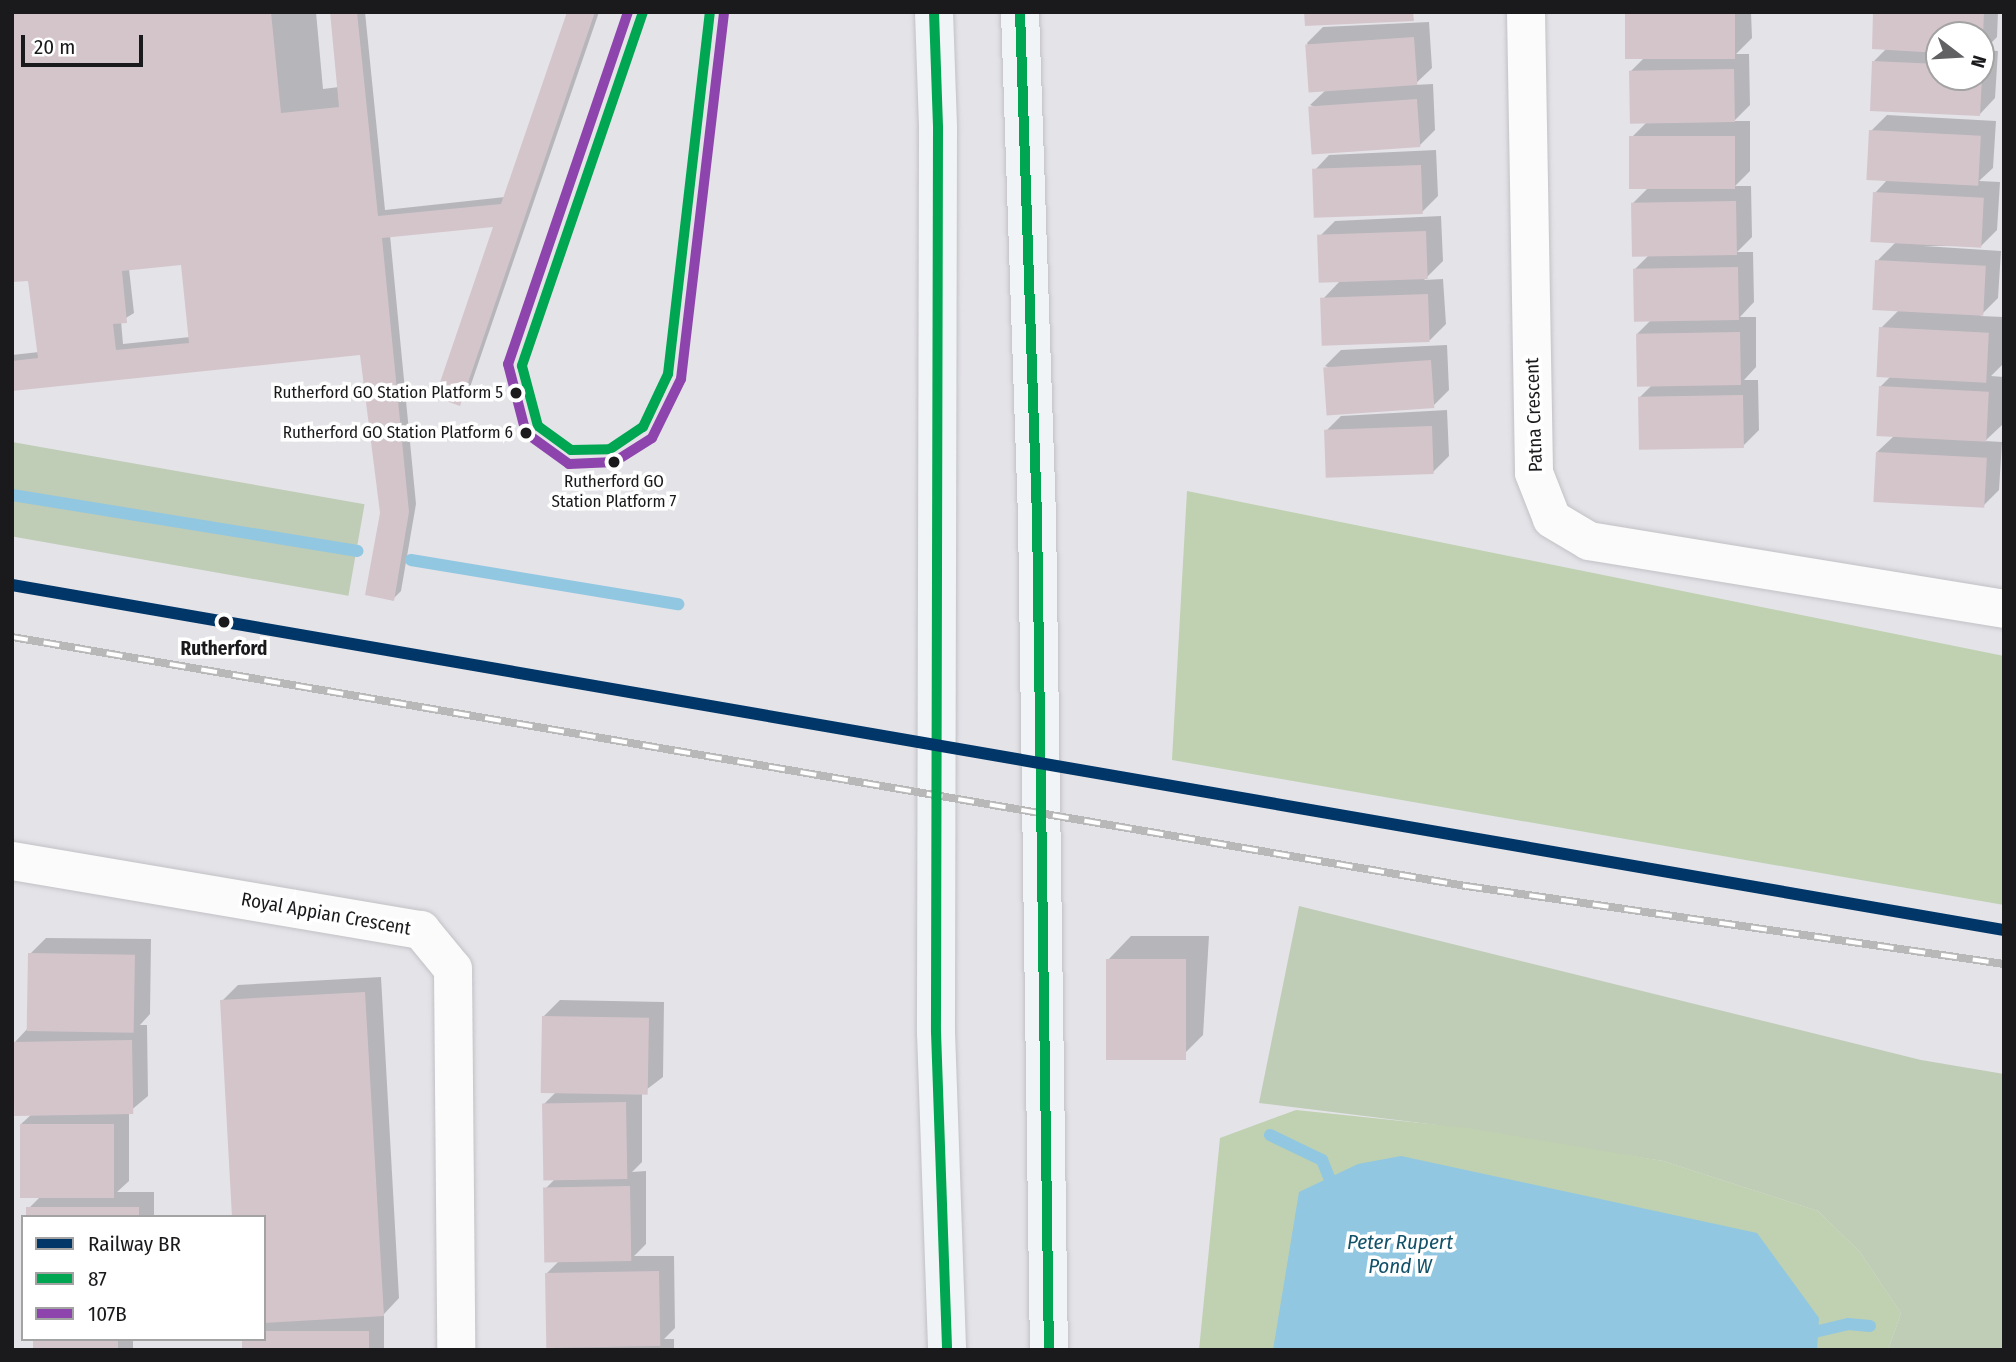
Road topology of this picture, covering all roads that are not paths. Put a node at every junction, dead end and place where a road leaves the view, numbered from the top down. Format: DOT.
graph roads {
  1 [pos="934,12"];
  2 [pos="1020,12"];
  3 [pos="1526,12"];
  4 [pos="2004,610"];
  5 [pos="12,861"];
  6 [pos="456,1350"];
  7 [pos="947,1350"];
  8 [pos="1049,1350"];
  1 -- 7 [label="main road"];
  2 -- 8 [label="main road"];
  3 -- 4 [label="street, Patna Crescent"];
  5 -- 6 [label="street, Royal Appian Crescent"];
}
